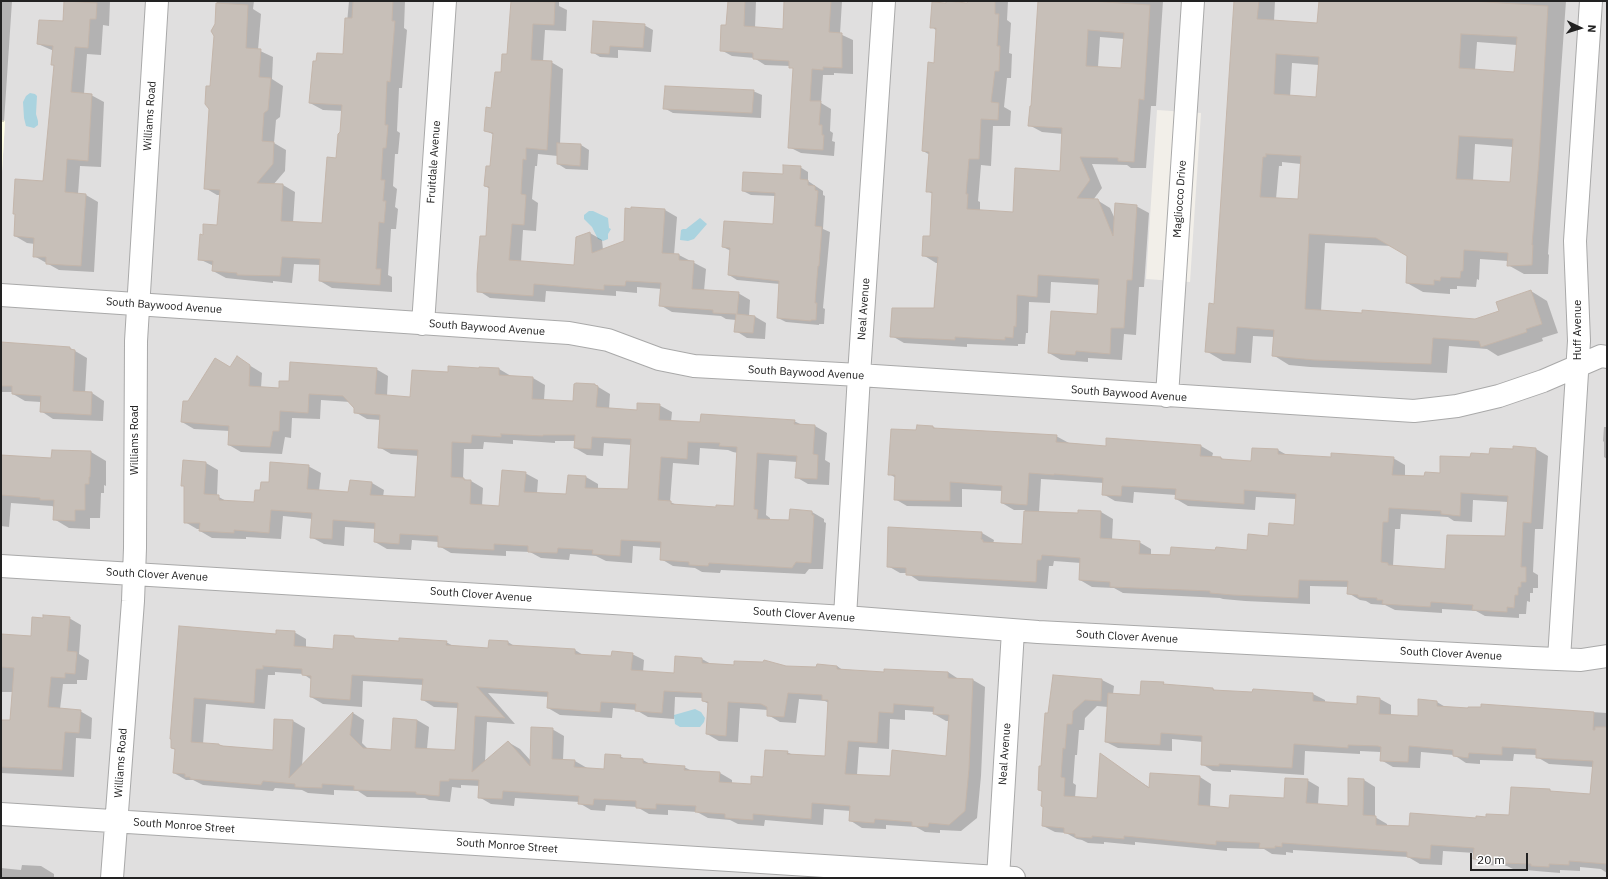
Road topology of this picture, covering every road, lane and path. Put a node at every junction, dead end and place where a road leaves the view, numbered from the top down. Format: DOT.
graph roads {
  1 [pos="157,1"];
  2 [pos="445,1"];
  3 [pos="884,1"];
  4 [pos="1193,1"];
  5 [pos="1591,1"];
  6 [pos="1,295"];
  7 [pos="137,304"];
  8 [pos="423,324"];
  9 [pos="1607,357"];
  10 [pos="1578,366"];
  11 [pos="859,376"];
  12 [pos="1167,396"];
  13 [pos="1,566"];
  14 [pos="134,574"];
  15 [pos="845,617"];
  16 [pos="1013,631"];
  17 [pos="1607,656"];
  18 [pos="1559,659"];
  19 [pos="1,814"];
  20 [pos="116,822"];
  21 [pos="112,878"];
  22 [pos="1003,878"];
  1 -- 7 [label="street, Williams Road"];
  2 -- 8 [label="street, Fruitdale Avenue"];
  3 -- 11 [label="street, Neal Avenue"];
  4 -- 12 [label="street, Magliocco Drive"];
  5 -- 10 [label="street, Huff Avenue"];
  6 -- 7 [label="street, South Baywood Avenue"];
  7 -- 8 [label="street, South Baywood Avenue"];
  7 -- 14 [label="street, Williams Road"];
  8 -- 11 [label="street, South Baywood Avenue"];
  9 -- 10 [label="street, South Baywood Avenue"];
  10 -- 12 [label="street, South Baywood Avenue"];
  10 -- 18 [label="street, Huff Avenue"];
  11 -- 12 [label="street, South Baywood Avenue"];
  11 -- 15 [label="street, Neal Avenue"];
  13 -- 14 [label="street, South Clover Avenue"];
  14 -- 15 [label="street, South Clover Avenue"];
  14 -- 20 [label="street, Williams Road"];
  15 -- 16 [label="street, South Clover Avenue"];
  16 -- 18 [label="street, South Clover Avenue"];
  16 -- 22 [label="street, Neal Avenue"];
  17 -- 18 [label="street, South Clover Avenue"];
  19 -- 20 [label="street, South Monroe Street"];
  20 -- 21 [label="street, Williams Road"];
  20 -- 22 [label="street, South Monroe Street"];
}
